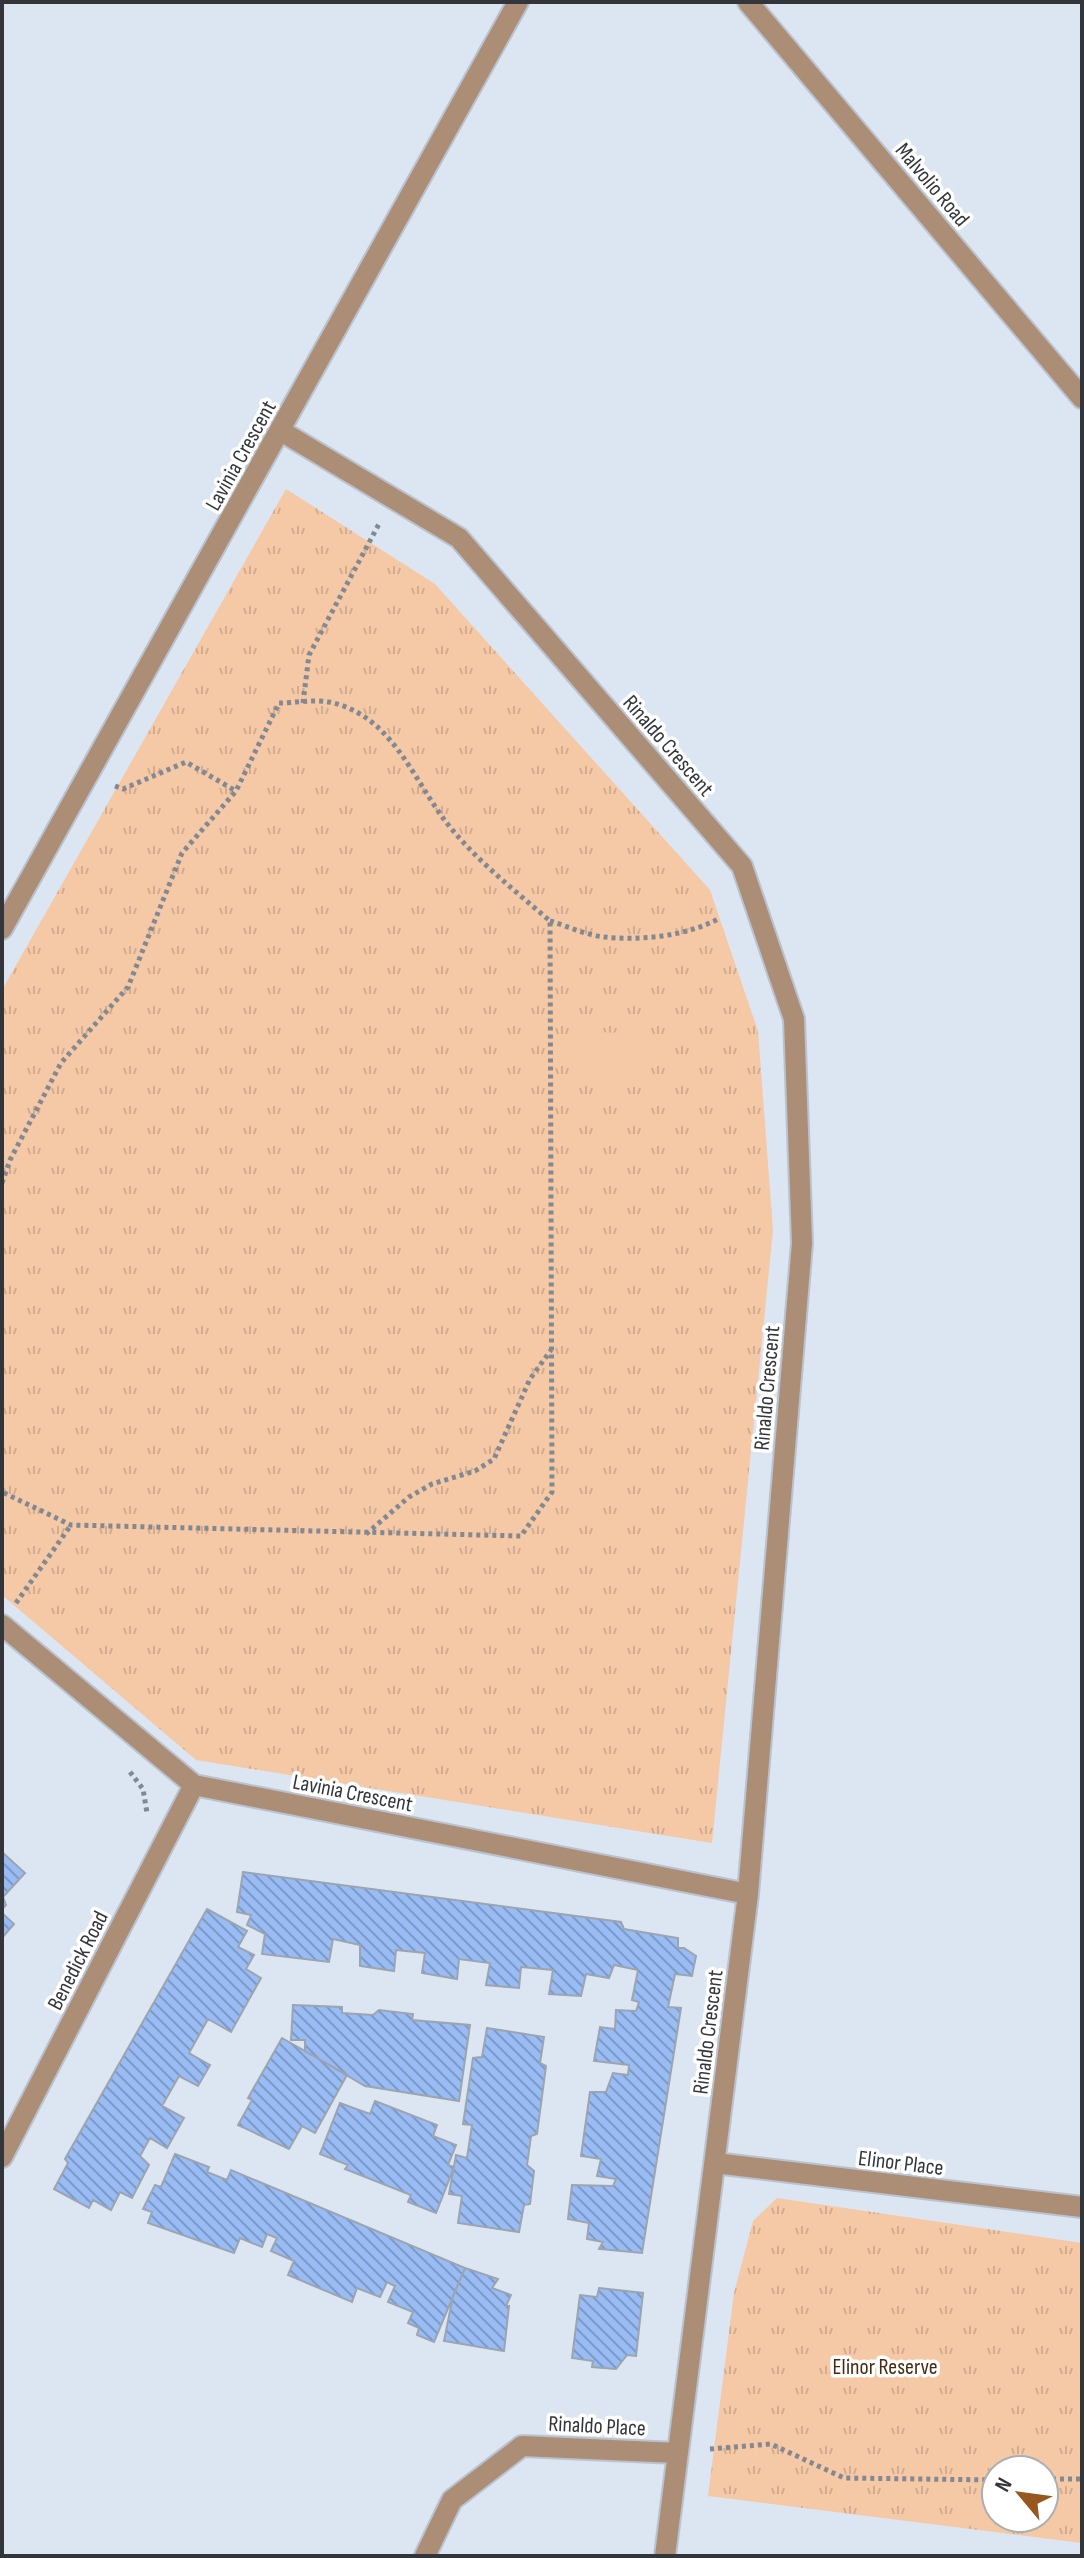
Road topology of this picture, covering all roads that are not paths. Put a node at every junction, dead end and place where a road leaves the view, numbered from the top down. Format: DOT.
graph roads {
  1 [pos="518,2"];
  2 [pos="748,2"];
  3 [pos="1080,390"];
  4 [pos="281,431"];
  5 [pos="2,929"];
  6 [pos="5,1619"];
  7 [pos="194,1785"];
  8 [pos="748,1894"];
  9 [pos="2,2157"];
  10 [pos="715,2163"];
  11 [pos="1082,2207"];
  12 [pos="677,2453"];
  13 [pos="425,2556"];
  14 [pos="665,2556"];
  1 -- 4 [label="street, Lavinia Crescent"];
  2 -- 3 [label="street, Malvolio Road"];
  4 -- 5 [label="street, Lavinia Crescent"];
  4 -- 8 [label="street, Rinaldo Crescent"];
  6 -- 7 [label="street, Lavinia Crescent"];
  7 -- 8 [label="street, Lavinia Crescent"];
  7 -- 9 [label="street, Benedick Road"];
  8 -- 10 [label="street, Rinaldo Crescent"];
  10 -- 11 [label="street, Elinor Place"];
  10 -- 12 [label="street, Rinaldo Crescent"];
  12 -- 13 [label="street, Rinaldo Place"];
  12 -- 14 [label="street, Rinaldo Crescent"];
}
